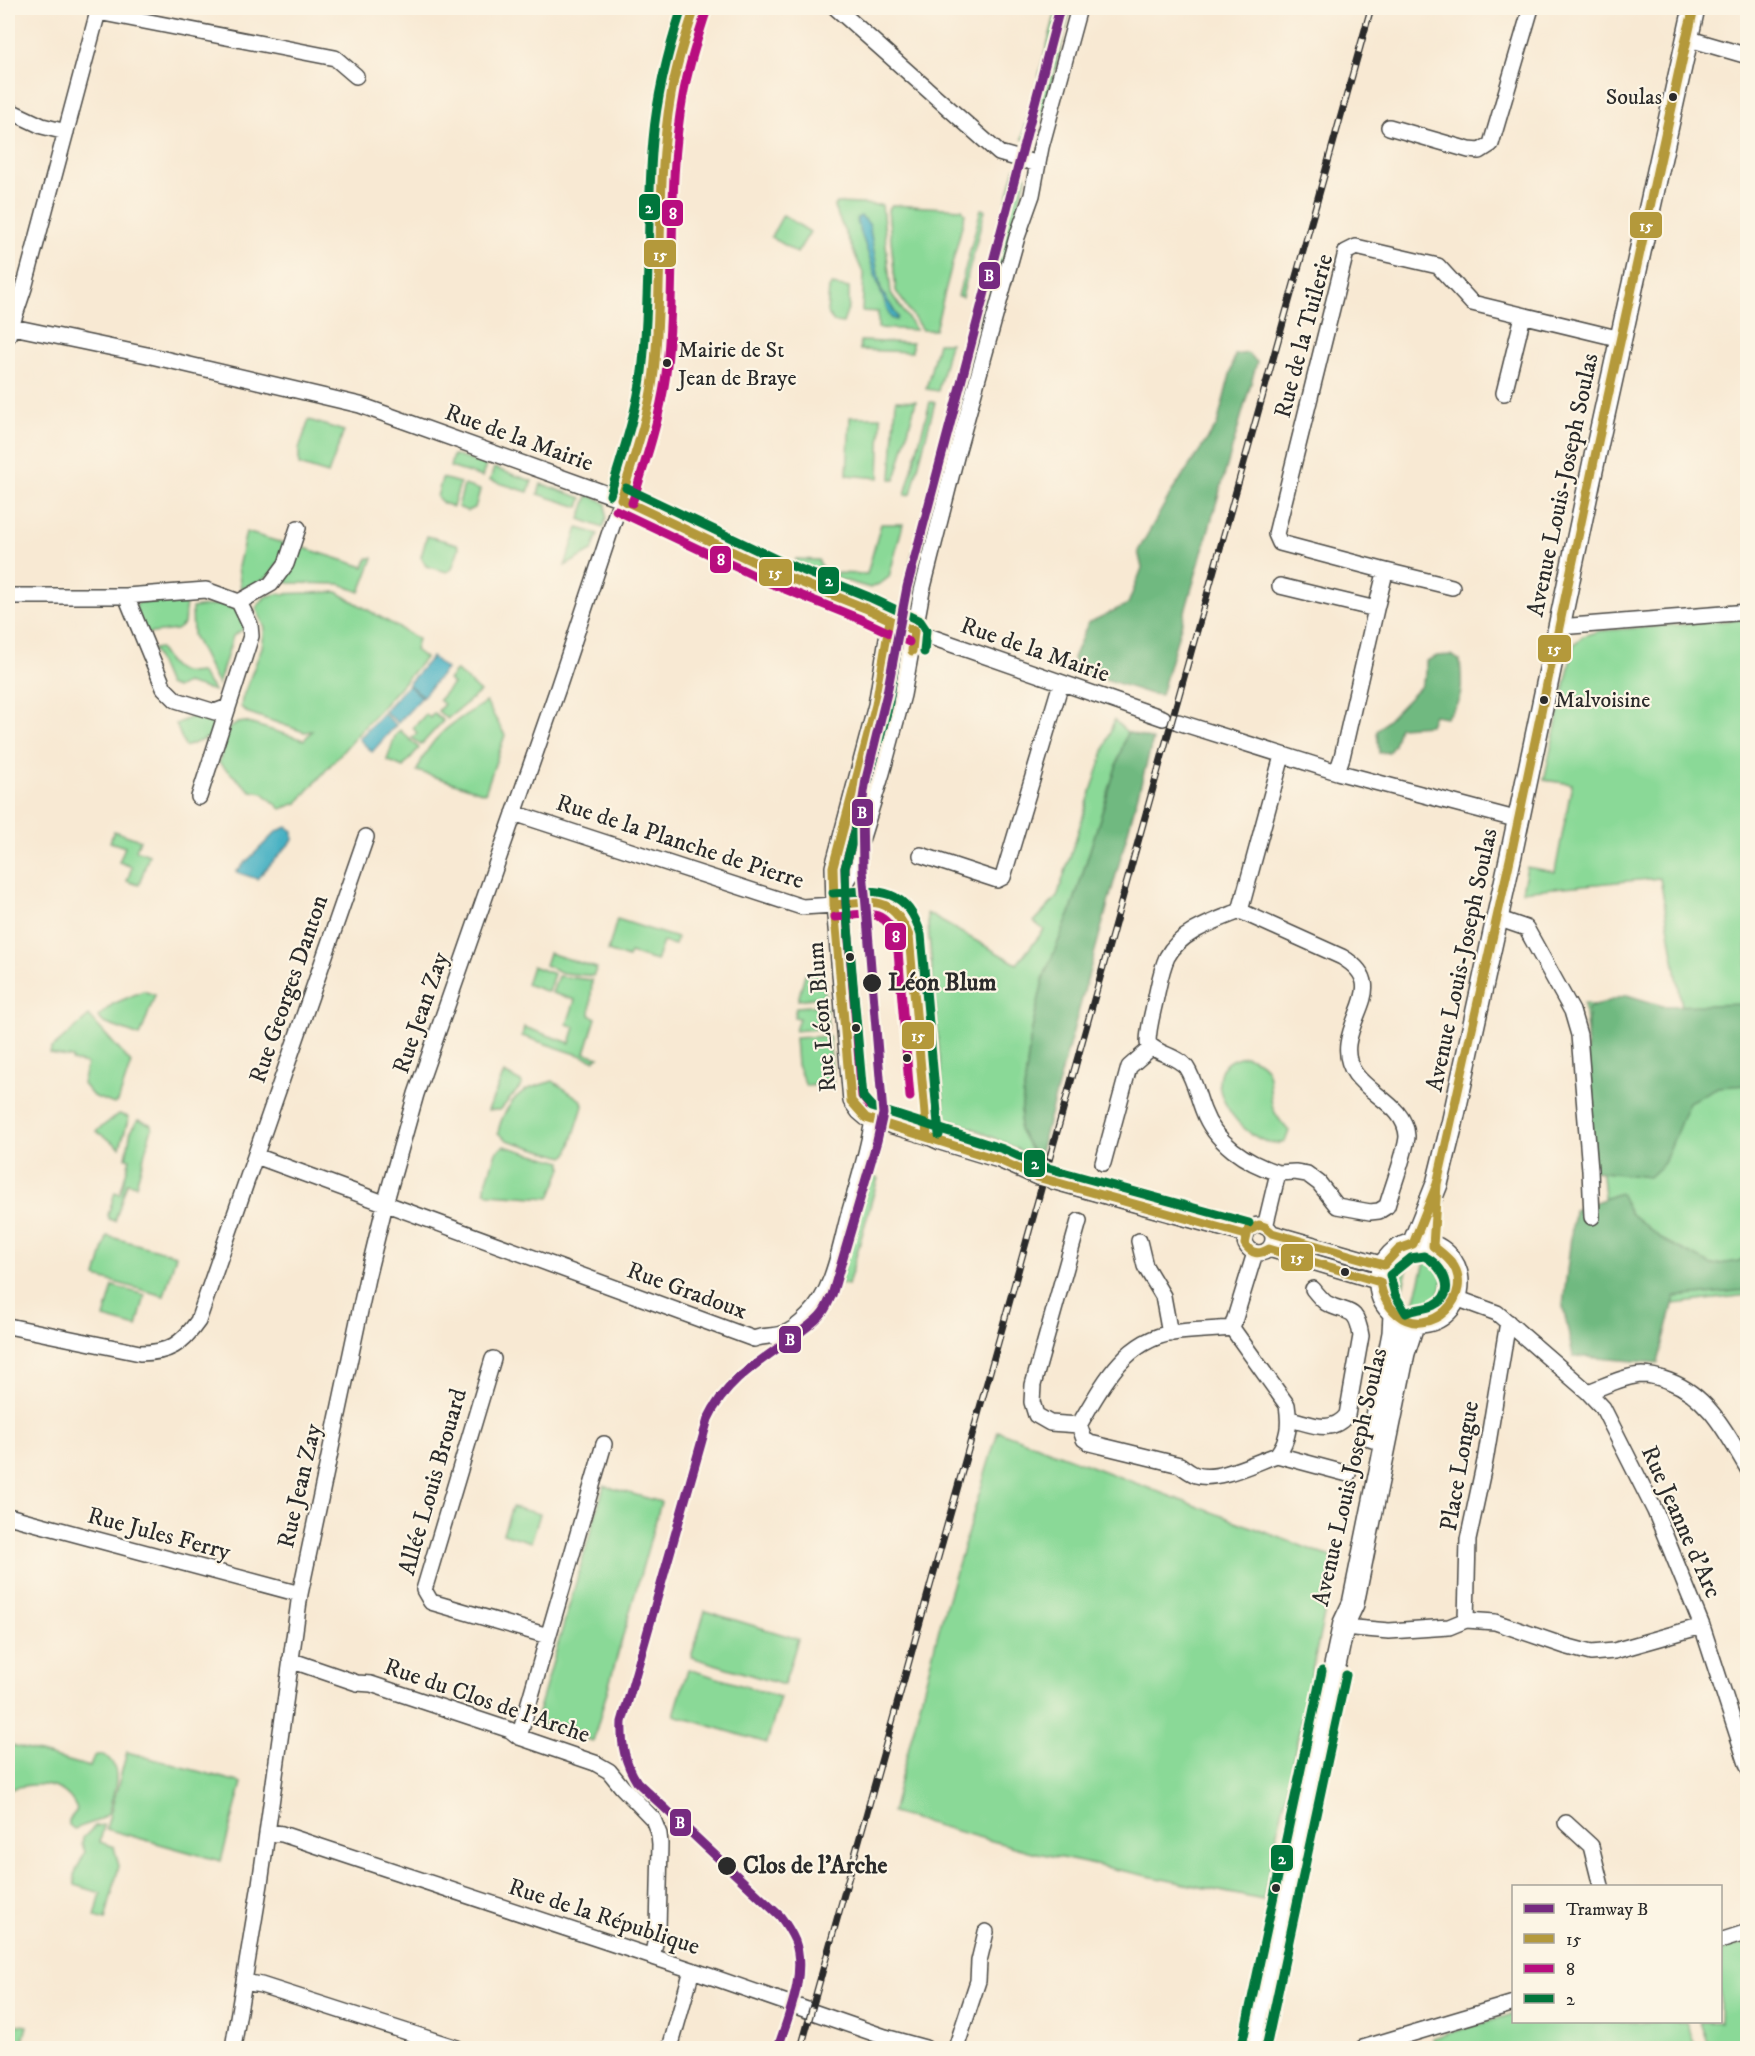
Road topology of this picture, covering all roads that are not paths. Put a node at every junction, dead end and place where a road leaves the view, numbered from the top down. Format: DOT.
graph roads {
  1 [pos="695,8"];
  2 [pos="836,8"];
  3 [pos="1078,8"];
  4 [pos="1531,8"];
  5 [pos="1694,8"];
  6 [pos="99,10"];
  7 [pos="1686,38"];
  8 [pos="1748,56"];
  9 [pos="356,76"];
  10 [pos="8,110"];
  11 [pos="1389,127"];
  12 [pos="66,132"];
  13 [pos="1038,164"];
  14 [pos="1523,316"];
  15 [pos="8,330"];
  16 [pos="1621,339"];
  17 [pos="1504,393"];
  18 [pos="621,499"];
  19 [pos="298,528"];
  20 [pos="1382,570"];
  21 [pos="1280,585"];
  22 [pos="1452,587"];
  23 [pos="8,596"];
  24 [pos="126,596"];
  25 [pos="239,602"];
  26 [pos="1376,609"];
  27 [pos="1748,612"];
  28 [pos="890,620"];
  29 [pos="1559,627"];
  30 [pos="914,631"];
  31 [pos="1061,683"];
  32 [pos="228,707"];
  33 [pos="1282,756"];
  34 [pos="1337,772"];
  35 [pos="199,797"];
  36 [pos="514,813"];
  37 [pos="1519,820"];
  38 [pos="366,837"];
  39 [pos="921,855"];
  40 [pos="834,905"];
  41 [pos="1240,911"];
  42 [pos="1497,918"];
  43 [pos="1152,1047"];
  44 [pos="873,1120"];
  45 [pos="256,1156"];
  46 [pos="1103,1163"];
  47 [pos="1278,1173"];
  48 [pos="385,1204"];
  49 [pos="1592,1217"];
  50 [pos="1079,1221"];
  51 [pos="1268,1230"];
  52 [pos="1246,1234"];
  53 [pos="1139,1240"];
  54 [pos="1423,1245"];
  55 [pos="1262,1251"];
  56 [pos="1382,1273"];
  57 [pos="1313,1289"];
  58 [pos="1456,1298"];
  59 [pos="1394,1314"];
  60 [pos="1414,1322"];
  61 [pos="1508,1322"];
  62 [pos="8,1326"];
  63 [pos="1232,1328"];
  64 [pos="1170,1334"];
  65 [pos="493,1359"];
  66 [pos="1593,1397"];
  67 [pos="1290,1419"];
  68 [pos="1079,1425"];
  69 [pos="604,1444"];
  70 [pos="1277,1455"];
  71 [pos="1748,1469"];
  72 [pos="1348,1474"];
  73 [pos="8,1516"];
  74 [pos="300,1594"];
  75 [pos="1466,1620"];
  76 [pos="1344,1625"];
  77 [pos="1702,1626"];
  78 [pos="548,1636"];
  79 [pos="290,1660"];
  80 [pos="519,1737"];
  81 [pos="1748,1767"];
  82 [pos="1566,1823"];
  83 [pos="268,1832"];
  84 [pos="1601,1885"];
  85 [pos="986,1932"];
  86 [pos="1748,1932"];
  87 [pos="1722,1940"];
  88 [pos="652,1957"];
  89 [pos="692,1970"];
  90 [pos="244,1982"];
  91 [pos="1512,2004"];
  92 [pos="920,2048"];
  93 [pos="233,2049"];
  94 [pos="457,2049"];
  95 [pos="670,2049"];
  96 [pos="956,2049"];
  97 [pos="1254,2049"];
  98 [pos="1363,2049"];
  1 -- 18 [label="street, Rue Jean Zay"];
  2 -- 13 [label="street"];
  3 -- 13 [label="street, Rue Léon Blum"];
  4 -- 11 [label="street"];
  5 -- 7 [label="main road, Avenue Louis-Joseph Soulas"];
  6 -- 9 [label="street"];
  6 -- 12 [label="street"];
  7 -- 8 [label="street"];
  7 -- 16 [label="main road, Avenue Louis-Joseph Soulas"];
  10 -- 12 [label="street"];
  12 -- 15 [label="street"];
  13 -- 30 [label="street, Rue Léon Blum"];
  14 -- 16 [label="street, Rue de la Tuilerie"];
  14 -- 17 [label="street"];
  14 -- 20 [label="street, Rue de la Tuilerie"];
  15 -- 18 [label="street, Rue de la Mairie"];
  16 -- 29 [label="main road, Avenue Louis-Joseph Soulas"];
  18 -- 28 [label="street, Rue de la Mairie"];
  18 -- 36 [label="street, Rue Jean Zay"];
  19 -- 25 [label="street"];
  20 -- 22 [label="street"];
  20 -- 26 [label="street"];
  21 -- 26 [label="street"];
  23 -- 24 [label="street"];
  24 -- 25 [label="street"];
  24 -- 32 [label="street"];
  25 -- 32 [label="street"];
  26 -- 34 [label="street"];
  27 -- 29 [label="street"];
  28 -- 30 [label="street, Rue de la Mairie"];
  28 -- 40 [label="street, Rue Léon Blum"];
  29 -- 37 [label="main road, Avenue Louis-Joseph Soulas"];
  30 -- 31 [label="street, Rue de la Mairie"];
  30 -- 40 [label="street, Rue Léon Blum"];
  31 -- 33 [label="street, Rue de la Mairie"];
  31 -- 39 [label="street"];
  32 -- 35 [label="street"];
  33 -- 34 [label="street, Rue de la Mairie"];
  33 -- 41 [label="street"];
  34 -- 37 [label="street, Rue de la Mairie"];
  36 -- 40 [label="street, Rue de la Planche de Pierre"];
  36 -- 48 [label="street, Rue Jean Zay"];
  37 -- 42 [label="main road, Avenue Louis-Joseph Soulas"];
  38 -- 45 [label="street, Rue Georges Danton"];
  40 -- 44 [label="street, Rue Léon Blum"];
  41 -- 43 [label="street"];
  41 -- 47 [label="street"];
  42 -- 49 [label="street"];
  42 -- 54 [label="main road, Avenue Louis-Joseph Soulas"];
  43 -- 46 [label="street"];
  43 -- 47 [label="street"];
  44 -- 48 [label="street, Rue Gradoux"];
  44 -- 52 [label="street, Rue Léon Blum"];
  45 -- 48 [label="street, Rue Gradoux"];
  45 -- 62 [label="street, Rue Georges Danton"];
  47 -- 51 [label="street"];
  48 -- 74 [label="street, Rue Jean Zay"];
  50 -- 68 [label="street"];
  51 -- 52 [label="street"];
  51 -- 55 [label="street"];
  51 -- 56 [label="street"];
  52 -- 55 [label="street"];
  53 -- 64 [label="street"];
  54 -- 56 [label="main road"];
  54 -- 58 [label="main road"];
  55 -- 56 [label="street"];
  55 -- 63 [label="street"];
  56 -- 59 [label="main road"];
  57 -- 67 [label="street"];
  58 -- 60 [label="main road"];
  58 -- 61 [label="street, Rue Jeanne d'Arc"];
  59 -- 60 [label="main road"];
  59 -- 76 [label="main road, Avenue Louis Joseph Soulas"];
  60 -- 76 [label="main road, Avenue Louis Joseph Soulas"];
  61 -- 66 [label="street, Rue Jeanne d'Arc"];
  61 -- 75 [label="street, Place Longue"];
  63 -- 64 [label="street"];
  63 -- 67 [label="street"];
  64 -- 68 [label="street"];
  65 -- 78 [label="street, Allée Louis Brouard"];
  66 -- 71 [label="street"];
  66 -- 77 [label="street, Rue Jeanne d'Arc"];
  67 -- 70 [label="street"];
  68 -- 70 [label="street"];
  69 -- 78 [label="street"];
  70 -- 72 [label="street"];
  73 -- 74 [label="street, Rue Jules Ferry"];
  74 -- 79 [label="street, Rue Jean Zay"];
  75 -- 76 [label="street"];
  75 -- 77 [label="street"];
  76 -- 97 [label="main road"];
  77 -- 81 [label="street, Rue Jeanne d'Arc"];
  78 -- 80 [label="street"];
  79 -- 80 [label="street, Rue du Clos de l'Arche"];
  79 -- 83 [label="street, Rue Jean Zay"];
  80 -- 88 [label="street, Rue du Clos de l'Arche"];
  82 -- 84 [label="street"];
  83 -- 88 [label="street, Rue de la République"];
  83 -- 90 [label="street, Rue Jean Zay"];
  85 -- 96 [label="street"];
  86 -- 87 [label="street"];
  88 -- 89 [label="street, Rue de la République"];
  89 -- 92 [label="street, Rue de la République"];
  89 -- 95 [label="street"];
  90 -- 93 [label="street, Rue Jean Zay"];
  90 -- 94 [label="street"];
  91 -- 98 [label="street"];
}
